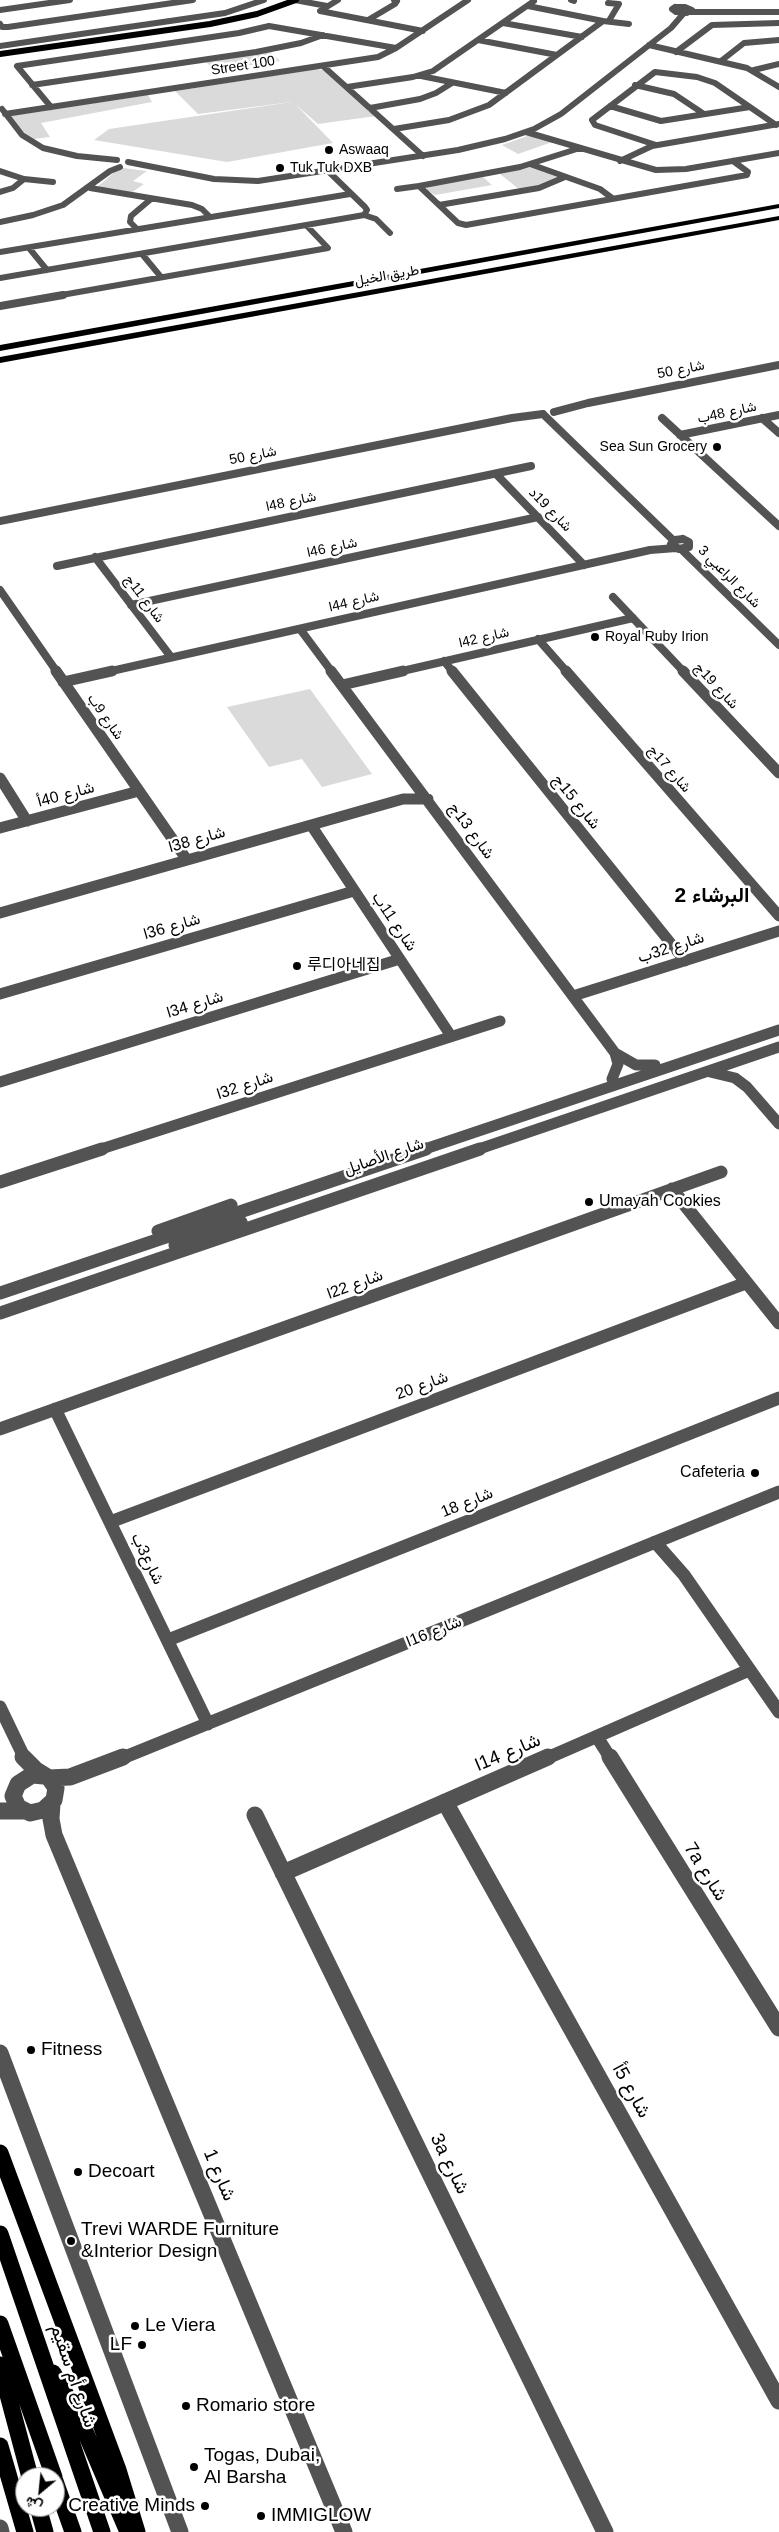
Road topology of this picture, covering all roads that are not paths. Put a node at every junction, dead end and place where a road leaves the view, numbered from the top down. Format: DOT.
graph roads {
  1 [pos="70,0"];
  2 [pos="193,0"];
  3 [pos="264,0"];
  4 [pos="285,0"];
  5 [pos="295,0"];
  6 [pos="338,0"];
  7 [pos="394,0"];
  8 [pos="468,0"];
  9 [pos="536,0"];
  10 [pos="674,0"];
  11 [pos="681,0"];
  12 [pos="34,2"];
  13 [pos="608,4"];
  14 [pos="327,6"];
  15 [pos="528,6"];
  16 [pos="716,9"];
  17 [pos="0,10"];
  18 [pos="682,11"];
  19 [pos="779,11"];
  20 [pos="97,15"];
  21 [pos="368,20"];
  22 [pos="607,20"];
  23 [pos="503,23"];
  24 [pos="779,23"];
  25 [pos="0,24"];
  26 [pos="629,24"];
  27 [pos="111,30"];
  28 [pos="423,30"];
  29 [pos="323,35"];
  30 [pos="582,37"];
  31 [pos="478,40"];
  32 [pos="779,40"];
  33 [pos="56,43"];
  34 [pos="0,46"];
  35 [pos="647,47"];
  36 [pos="396,48"];
  37 [pos="0,52"];
  38 [pos="673,52"];
  39 [pos="557,55"];
  40 [pos="721,61"];
  41 [pos="779,64"];
  42 [pos="324,66"];
  43 [pos="754,70"];
  44 [pos="421,76"];
  45 [pos="452,83"];
  46 [pos="32,85"];
  47 [pos="634,85"];
  48 [pos="779,86"];
  49 [pos="347,87"];
  50 [pos="506,93"];
  51 [pos="610,106"];
  52 [pos="0,107"];
  53 [pos="51,107"];
  54 [pos="750,107"];
  55 [pos="370,108"];
  56 [pos="5,114"];
  57 [pos="704,114"];
  58 [pos="777,124"];
  59 [pos="394,129"];
  60 [pos="534,129"];
  61 [pos="526,132"];
  62 [pos="542,135"];
  63 [pos="656,145"];
  64 [pos="580,148"];
  65 [pos="779,153"];
  66 [pos="423,156"];
  67 [pos="620,161"];
  68 [pos="733,161"];
  69 [pos="530,164"];
  70 [pos="117,165"];
  71 [pos="0,171"];
  72 [pos="328,171"];
  73 [pos="565,177"];
  74 [pos="24,179"];
  75 [pos="53,182"];
  76 [pos="419,186"];
  77 [pos="90,188"];
  78 [pos="397,189"];
  79 [pos="0,192"];
  80 [pos="350,194"];
  81 [pos="151,198"];
  82 [pos="612,198"];
  83 [pos="439,205"];
  84 [pos="779,206"];
  85 [pos="364,215"];
  86 [pos="210,217"];
  87 [pos="779,218"];
  88 [pos="0,222"];
  89 [pos="307,226"];
  90 [pos="137,229"];
  91 [pos="390,233"];
  92 [pos="29,248"];
  93 [pos="0,252"];
  94 [pos="142,254"];
  95 [pos="47,270"];
  96 [pos="161,277"];
  97 [pos="0,278"];
  98 [pos="0,306"];
  99 [pos="258,313"];
  100 [pos="171,316"];
  101 [pos="0,340"];
  102 [pos="0,348"];
  103 [pos="0,360"];
  104 [pos="779,365"];
  105 [pos="0,366"];
  106 [pos="588,403"];
  107 [pos="567,408"];
  108 [pos="547,412"];
  109 [pos="779,414"];
  110 [pos="528,416"];
  111 [pos="512,418"];
  112 [pos="662,418"];
  113 [pos="762,418"];
  114 [pos="558,423"];
  115 [pos="779,433"];
  116 [pos="680,435"];
  117 [pos="531,466"];
  118 [pos="496,474"];
  119 [pos="538,518"];
  120 [pos="0,521"];
  121 [pos="779,526"];
  122 [pos="664,532"];
  123 [pos="678,544"];
  124 [pos="657,549"];
  125 [pos="95,557"];
  126 [pos="691,558"];
  127 [pos="584,565"];
  128 [pos="56,566"];
  129 [pos="0,590"];
  130 [pos="613,597"];
  131 [pos="131,605"];
  132 [pos="633,618"];
  133 [pos="300,629"];
  134 [pos="779,636"];
  135 [pos="538,640"];
  136 [pos="779,645"];
  137 [pos="171,658"];
  138 [pos="444,661"];
  139 [pos="63,682"];
  140 [pos="342,685"];
  141 [pos="779,773"];
  142 [pos="0,778"];
  143 [pos="418,787"];
  144 [pos="139,790"];
  145 [pos="403,799"];
  146 [pos="428,800"];
  147 [pos="26,821"];
  148 [pos="311,826"];
  149 [pos="0,828"];
  150 [pos="187,860"];
  151 [pos="354,891"];
  152 [pos="0,913"];
  153 [pos="779,916"];
  154 [pos="779,931"];
  155 [pos="400,959"];
  156 [pos="685,961"];
  157 [pos="0,994"];
  158 [pos="573,996"];
  159 [pos="500,1021"];
  160 [pos="779,1023"];
  161 [pos="779,1030"];
  162 [pos="451,1036"];
  163 [pos="779,1040"];
  164 [pos="779,1048"];
  165 [pos="615,1053"];
  166 [pos="750,1057"];
  167 [pos="655,1065"];
  168 [pos="702,1074"];
  169 [pos="671,1077"];
  170 [pos="612,1079"];
  171 [pos="0,1082"];
  172 [pos="747,1087"];
  173 [pos="779,1124"];
  174 [pos="391,1153"];
  175 [pos="378,1166"];
  176 [pos="721,1172"];
  177 [pos="0,1182"];
  178 [pos="672,1189"];
  179 [pos="242,1202"];
  180 [pos="260,1204"];
  181 [pos="746,1283"];
  182 [pos="0,1285"];
  183 [pos="0,1293"];
  184 [pos="0,1304"];
  185 [pos="0,1313"];
  186 [pos="779,1323"];
  187 [pos="779,1398"];
  188 [pos="55,1409"];
  189 [pos="0,1429"];
  190 [pos="779,1492"];
  191 [pos="110,1522"];
  192 [pos="660,1540"];
  193 [pos="168,1640"];
  194 [pos="749,1670"];
  195 [pos="0,1707"];
  196 [pos="779,1712"];
  197 [pos="208,1724"];
  198 [pos="597,1737"];
  199 [pos="18,1749"];
  200 [pos="90,1771"];
  201 [pos="46,1777"];
  202 [pos="16,1787"];
  203 [pos="53,1801"];
  204 [pos="445,1802"];
  205 [pos="0,1805"];
  206 [pos="0,1812"];
  207 [pos="27,1812"];
  208 [pos="255,1815"];
  209 [pos="54,1835"];
  210 [pos="283,1873"];
  211 [pos="779,2028"];
  212 [pos="0,2053"];
  213 [pos="0,2153"];
  214 [pos="0,2234"];
  215 [pos="0,2324"];
  216 [pos="45,2363"];
  217 [pos="0,2365"];
  218 [pos="779,2401"];
  219 [pos="0,2449"];
  220 [pos="27,2467"];
  221 [pos="50,2467"];
  222 [pos="65,2509"];
  223 [pos="41,2517"];
  224 [pos="0,2528"];
  225 [pos="1,2532"];
  226 [pos="25,2532"];
  227 [pos="45,2532"];
  228 [pos="73,2532"];
  229 [pos="102,2532"];
  230 [pos="128,2532"];
  231 [pos="136,2532"];
  232 [pos="180,2532"];
  233 [pos="344,2532"];
  234 [pos="605,2532"];
  1 -- 12 [label="street"];
  2 -- 20 [label="street"];
  3 -- 27 [label="street"];
  4 -- 33 [label="main road"];
  5 -- 14 [label="street"];
  5 -- 37 [label="main road"];
  6 -- 14 [label="street"];
  7 -- 21 [label="street"];
  8 -- 28 [label="street, Street 100"];
  9 -- 15 [label="street"];
  10 -- 18 [label="street"];
  11 -- 16 [label="street"];
  11 -- 18 [label="street"];
  12 -- 17 [label="street"];
  13 -- 22 [label="street"];
  14 -- 21 [label="street"];
  15 -- 22 [label="street"];
  15 -- 23 [label="street"];
  16 -- 18 [label="street"];
  16 -- 19 [label="street"];
  18 -- 19 [label="street"];
  18 -- 35 [label="street"];
  20 -- 25 [label="street"];
  20 -- 27 [label="street"];
  21 -- 28 [label="street"];
  22 -- 26 [label="street"];
  22 -- 30 [label="street"];
  23 -- 30 [label="street"];
  23 -- 31 [label="street"];
  24 -- 38 [label="street"];
  27 -- 33 [label="main road"];
  27 -- 34 [label="street"];
  28 -- 36 [label="street, Street 100"];
  29 -- 36 [label="street"];
  29 -- 46 [label="street"];
  29 -- 46 [label="street"];
  30 -- 39 [label="street"];
  31 -- 39 [label="street"];
  31 -- 44 [label="street"];
  32 -- 40 [label="street"];
  33 -- 37 [label="main road"];
  35 -- 38 [label="street"];
  35 -- 60 [label="street"];
  36 -- 42 [label="street, Street 100"];
  38 -- 40 [label="street"];
  39 -- 50 [label="street"];
  40 -- 43 [label="street"];
  41 -- 43 [label="street"];
  42 -- 49 [label="street"];
  42 -- 53 [label="street, Street 100"];
  43 -- 48 [label="street"];
  44 -- 45 [label="street"];
  44 -- 49 [label="street"];
  45 -- 50 [label="street"];
  45 -- 55 [label="street"];
  46 -- 53 [label="street"];
  47 -- 51 [label="street"];
  47 -- 54 [label="street"];
  47 -- 57 [label="street"];
  49 -- 55 [label="street"];
  50 -- 59 [label="street"];
  51 -- 57 [label="street"];
  51 -- 63 [label="street"];
  52 -- 56 [label="street"];
  53 -- 56 [label="street, Street 100"];
  54 -- 57 [label="street"];
  54 -- 58 [label="street"];
  55 -- 59 [label="street"];
  56 -- 70 [label="street"];
  58 -- 63 [label="street"];
  59 -- 66 [label="street"];
  60 -- 61 [label="street"];
  60 -- 62 [label="street"];
  61 -- 62 [label="street"];
  61 -- 66 [label="street"];
  62 -- 64 [label="street"];
  63 -- 67 [label="street"];
  64 -- 67 [label="street"];
  64 -- 69 [label="street"];
  65 -- 68 [label="street"];
  66 -- 72 [label="street"];
  67 -- 68 [label="street"];
  68 -- 82 [label="street"];
  69 -- 73 [label="street"];
  69 -- 76 [label="street"];
  70 -- 72 [label="street"];
  70 -- 77 [label="street"];
  71 -- 74 [label="street"];
  72 -- 80 [label="street"];
  73 -- 82 [label="street"];
  73 -- 83 [label="street"];
  74 -- 75 [label="street"];
  74 -- 79 [label="street"];
  76 -- 78 [label="street"];
  76 -- 83 [label="street"];
  77 -- 81 [label="street"];
  77 -- 88 [label="street"];
  80 -- 85 [label="street"];
  80 -- 86 [label="street"];
  81 -- 86 [label="street"];
  81 -- 90 [label="street"];
  82 -- 83 [label="street"];
  84 -- 100 [label="highway, طريق الخيل"];
  85 -- 89 [label="street"];
  85 -- 91 [label="street"];
  86 -- 90 [label="street"];
  87 -- 99 [label="highway, طريق الخيل"];
  89 -- 94 [label="street"];
  89 -- 96 [label="street"];
  90 -- 92 [label="street"];
  92 -- 93 [label="street"];
  92 -- 95 [label="street"];
  94 -- 95 [label="street"];
  94 -- 96 [label="street"];
  95 -- 97 [label="street"];
  96 -- 98 [label="street"];
  99 -- 103 [label="highway, طريق الخيل"];
  99 -- 105 [label="highway"];
  100 -- 101 [label="highway"];
  100 -- 102 [label="highway, طريق الخيل"];
  104 -- 106 [label="street, شارع 50"];
  106 -- 107 [label="street, شارع 50"];
  106 -- 108 [label="street, شارع 50"];
  107 -- 108 [label="street, شارع 50"];
  107 -- 114 [label="street"];
  108 -- 110 [label="street, شارع 50"];
  108 -- 111 [label="street, شارع 50"];
  108 -- 114 [label="street, شارع الراعبي 3"];
  109 -- 113 [label="street, شارع 48ب"];
  110 -- 111 [label="street, شارع 50"];
  110 -- 114 [label="street"];
  111 -- 120 [label="street, شارع 50"];
  112 -- 116 [label="street"];
  113 -- 115 [label="street"];
  113 -- 116 [label="street, شارع 48ب"];
  114 -- 122 [label="street, شارع الراعبي 3"];
  114 -- 123 [label="street, شارع الراعبي 3"];
  116 -- 121 [label="street"];
  117 -- 118 [label="street, شارع 48ا"];
  118 -- 119 [label="street, شارع 19د"];
  118 -- 125 [label="street, شارع 48ا"];
  119 -- 127 [label="street, شارع 19د"];
  119 -- 131 [label="street, شارع 46ا"];
  122 -- 123 [label="street, شارع الراعبي 3"];
  122 -- 124 [label="street"];
  123 -- 124 [label="street, شارع 44ا"];
  123 -- 126 [label="street, شارع الراعبي 3"];
  123 -- 134 [label="street, شارع الراعبي 3"];
  124 -- 126 [label="street"];
  124 -- 127 [label="street, شارع 44ا"];
  125 -- 128 [label="street, شارع 48ا"];
  125 -- 131 [label="street, شارع 11ج"];
  126 -- 136 [label="street, شارع الراعبي 3"];
  127 -- 133 [label="street, شارع 44ا"];
  129 -- 139 [label="street, شارع 9ب"];
  130 -- 132 [label="street, شارع 19ج"];
  131 -- 137 [label="street, شارع 11ج"];
  132 -- 135 [label="street, شارع 42ا"];
  132 -- 141 [label="street, شارع 19ج"];
  133 -- 137 [label="street, شارع 44ا"];
  133 -- 140 [label="street, شارع 13ج"];
  135 -- 138 [label="street, شارع 42ا"];
  135 -- 153 [label="street, شارع 17ج"];
  137 -- 139 [label="street, شارع 44ا"];
  138 -- 140 [label="street, شارع 42ا"];
  138 -- 156 [label="street, شارع 15ج"];
  139 -- 144 [label="street, شارع 9ب"];
  140 -- 143 [label="street, شارع 13ج"];
  142 -- 147 [label="street"];
  143 -- 145 [label="street, شارع 38ا"];
  143 -- 146 [label="street, شارع 13ج"];
  144 -- 147 [label="street, شارع 40أ"];
  144 -- 150 [label="street, شارع 9ب"];
  145 -- 146 [label="street, شارع 38ا"];
  145 -- 148 [label="street, شارع 38ا"];
  146 -- 158 [label="street, شارع 13ج"];
  147 -- 149 [label="street, شارع 40أ"];
  148 -- 150 [label="street, شارع 38ا"];
  148 -- 151 [label="street, شارع 11ب"];
  150 -- 152 [label="street, شارع 38ا"];
  151 -- 155 [label="street, شارع 11ب"];
  151 -- 157 [label="street, شارع 36ا"];
  154 -- 156 [label="street, شارع 32ب"];
  155 -- 162 [label="street, شارع 11ب"];
  155 -- 171 [label="street, شارع 34ا"];
  156 -- 158 [label="street, شارع 32ب"];
  158 -- 165 [label="street, شارع 13ج"];
  159 -- 162 [label="street, شارع 32ا"];
  160 -- 167 [label="street"];
  161 -- 175 [label="street, شارع الأصايل"];
  162 -- 177 [label="street, شارع 32ا"];
  163 -- 169 [label="street, شارع الأصايل"];
  164 -- 166 [label="street"];
  165 -- 167 [label="street, شارع 13ج"];
  165 -- 170 [label="street"];
  166 -- 168 [label="street"];
  166 -- 172 [label="street"];
  167 -- 170 [label="street"];
  168 -- 169 [label="street"];
  168 -- 172 [label="street"];
  168 -- 185 [label="street"];
  169 -- 184 [label="street, شارع الأصايل"];
  170 -- 174 [label="street"];
  172 -- 173 [label="street"];
  174 -- 175 [label="street"];
  174 -- 179 [label="street"];
  175 -- 180 [label="street, شارع الأصايل"];
  176 -- 178 [label="street, شارع 22ا"];
  178 -- 181 [label="street"];
  178 -- 188 [label="street, شارع 22ا"];
  179 -- 180 [label="street"];
  179 -- 182 [label="street"];
  180 -- 183 [label="street, شارع الأصايل"];
  181 -- 186 [label="street"];
  181 -- 191 [label="street, شارع 20"];
  187 -- 193 [label="street, شارع 18"];
  188 -- 189 [label="street, شارع 22ا"];
  188 -- 191 [label="street, شارع3ب"];
  190 -- 192 [label="street, شارع 16ا"];
  191 -- 193 [label="street, شارع3ب"];
  192 -- 194 [label="street"];
  192 -- 197 [label="street, شارع 16ا"];
  193 -- 197 [label="street, شارع3ب"];
  194 -- 196 [label="street"];
  194 -- 198 [label="street, شارع 14ا"];
  195 -- 199 [label="street"];
  197 -- 200 [label="street, شارع 16ا"];
  198 -- 204 [label="street, شارع 14ا"];
  198 -- 211 [label="street, 7a شارع"];
  199 -- 201 [label="street"];
  199 -- 202 [label="street"];
  200 -- 201 [label="street, شارع 16ا"];
  200 -- 203 [label="street, شارع 16ا"];
  201 -- 202 [label="street"];
  201 -- 203 [label="street"];
  202 -- 205 [label="street"];
  202 -- 207 [label="street"];
  203 -- 207 [label="street"];
  203 -- 209 [label="street, شارع 1"];
  204 -- 210 [label="street, شارع 14ا"];
  204 -- 218 [label="street, شارع 5أ"];
  206 -- 207 [label="street"];
  207 -- 209 [label="street, شارع 1"];
  208 -- 210 [label="street, 3a شارع"];
  209 -- 233 [label="street, شارع 1"];
  210 -- 234 [label="street, 3a شارع"];
  212 -- 232 [label="street"];
  213 -- 231 [label="main road"];
  214 -- 216 [label="main road, شارع أم سقيم"];
  215 -- 221 [label="main road"];
  216 -- 229 [label="main road, شارع أم سقيم"];
  216 -- 230 [label="main road"];
  217 -- 220 [label="main road"];
  219 -- 226 [label="main road"];
  222 -- 228 [label="main road"];
  223 -- 227 [label="main road"];
  224 -- 225 [label="street"];
}
